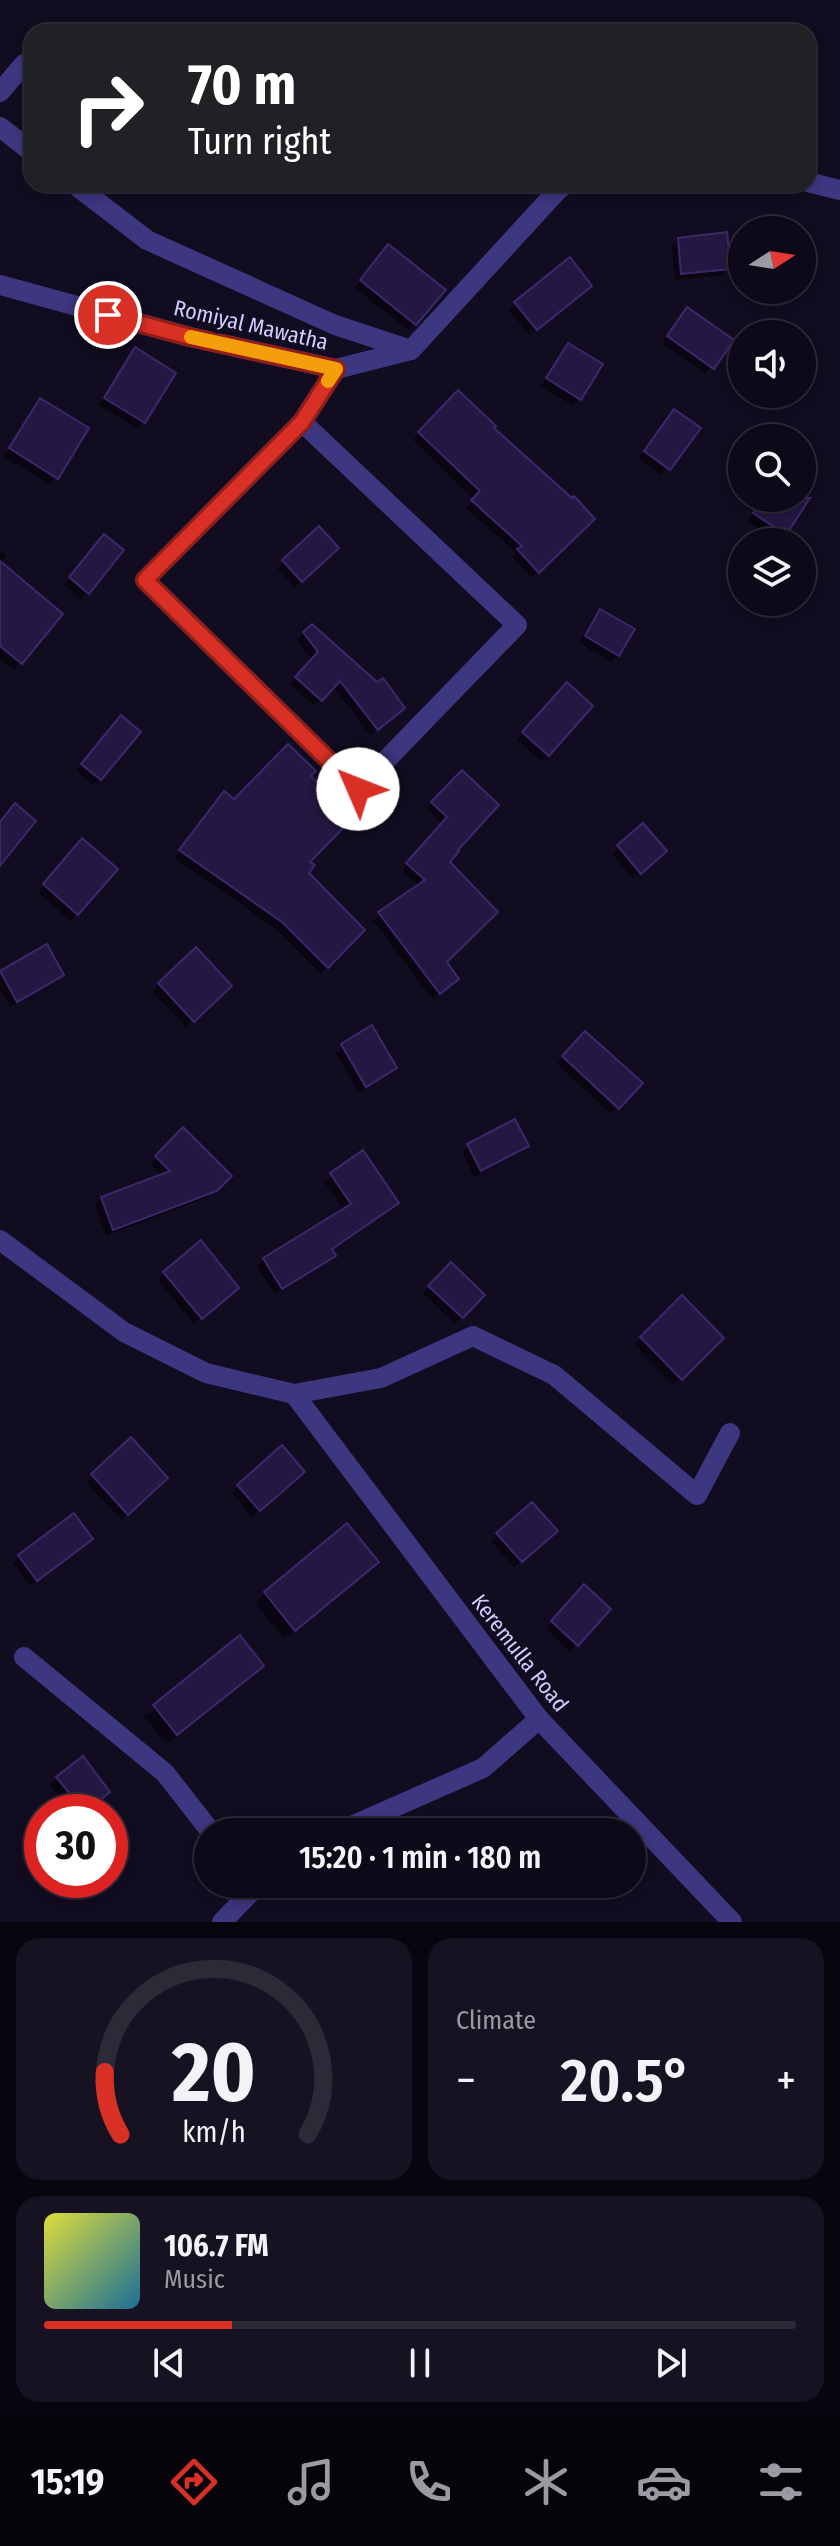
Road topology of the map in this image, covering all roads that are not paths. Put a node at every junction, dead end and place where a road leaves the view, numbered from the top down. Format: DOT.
graph roads {
  1 [pos="24,64"];
  2 [pos="0,92"];
  3 [pos="0,127"];
  4 [pos="24,146"];
  5 [pos="816,184"];
  6 [pos="840,190"];
  7 [pos="84,192"];
  8 [pos="556,192"];
  9 [pos="0,285"];
  10 [pos="411,350"];
  11 [pos="336,369"];
  12 [pos="302,422"];
  13 [pos="0,1240"];
  14 [pos="294,1394"];
  15 [pos="730,1433"];
  16 [pos="24,1657"];
  17 [pos="539,1719"];
  18 [pos="200,1818"];
  19 [pos="370,1818"];
  20 [pos="244,1898"];
  21 [pos="222,1922"];
  22 [pos="732,1922"];
  1 -- 2 [label="street"];
  3 -- 4 [label="street"];
  5 -- 6 [label="street"];
  7 -- 10 [label="street"];
  8 -- 10 [label="street"];
  9 -- 11 [label="street, Romiyal Mawatha"];
  10 -- 11 [label="street, Romiyal Mawatha"];
  11 -- 12 [label="street"];
  12 -- 12 [label="street"];
  13 -- 14 [label="street"];
  14 -- 15 [label="street"];
  14 -- 17 [label="street, Keremulla Road"];
  16 -- 18 [label="street"];
  17 -- 19 [label="street"];
  17 -- 22 [label="street, Keremulla Road"];
  20 -- 21 [label="street"];
}
